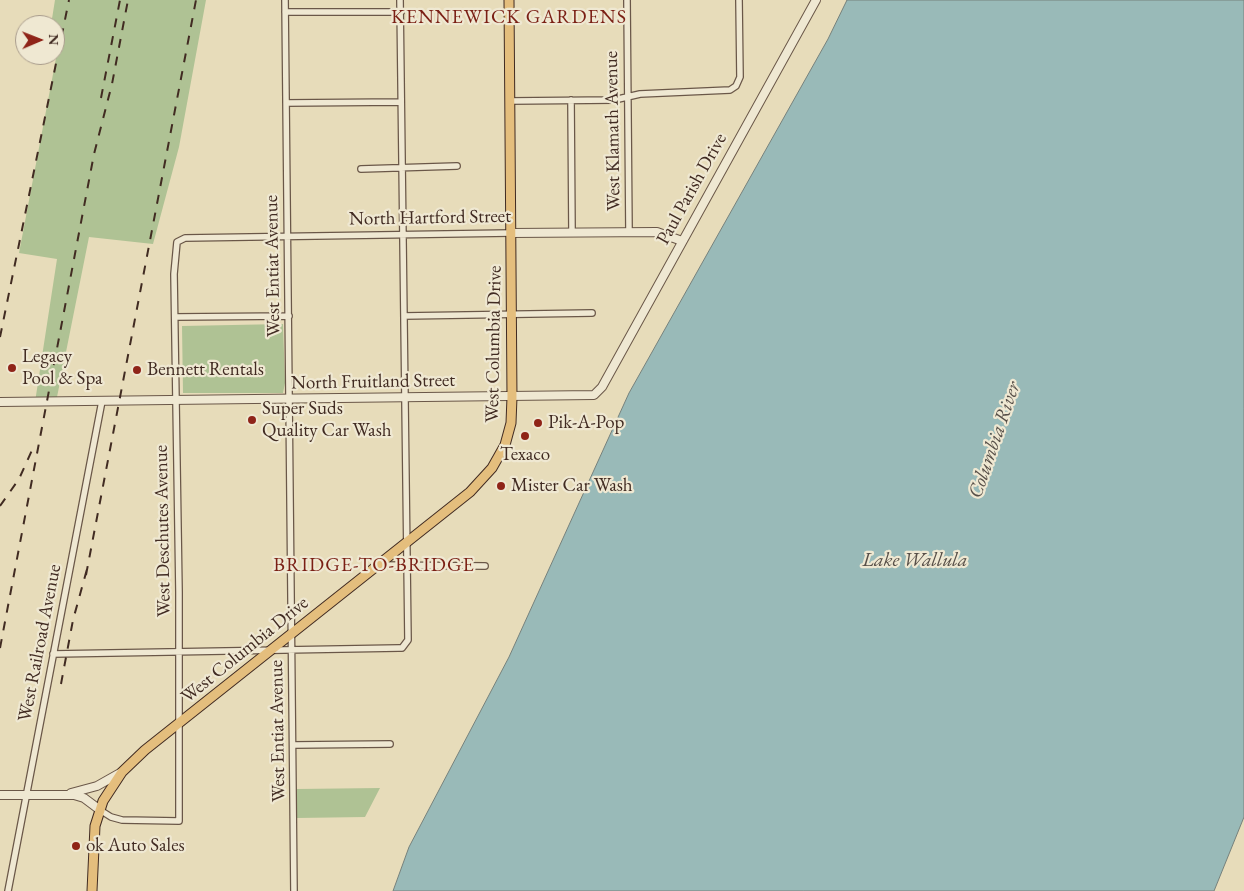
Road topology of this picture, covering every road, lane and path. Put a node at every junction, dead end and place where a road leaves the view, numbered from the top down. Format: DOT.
graph roads {
  1 [pos="285,0"];
  2 [pos="400,0"];
  3 [pos="509,0"];
  4 [pos="626,0"];
  5 [pos="739,0"];
  6 [pos="816,0"];
  7 [pos="285,12"];
  8 [pos="401,12"];
  9 [pos="628,97"];
  10 [pos="571,100"];
  11 [pos="510,101"];
  12 [pos="401,102"];
  13 [pos="286,103"];
  14 [pos="457,166"];
  15 [pos="402,167"];
  16 [pos="361,169"];
  17 [pos="629,232"];
  18 [pos="572,233"];
  19 [pos="511,234"];
  20 [pos="403,235"];
  21 [pos="287,236"];
  22 [pos="682,241"];
  23 [pos="177,242"];
  24 [pos="592,314"];
  25 [pos="512,315"];
  26 [pos="289,316"];
  27 [pos="404,316"];
  28 [pos="176,317"];
  29 [pos="595,394"];
  30 [pos="512,397"];
  31 [pos="405,398"];
  32 [pos="290,399"];
  33 [pos="176,400"];
  34 [pos="102,401"];
  35 [pos="0,402"];
  36 [pos="407,542"];
  37 [pos="377,566"];
  38 [pos="407,566"];
  39 [pos="486,566"];
  40 [pos="292,633"];
  41 [pos="179,651"];
  42 [pos="270,651"];
  43 [pos="292,651"];
  44 [pos="54,654"];
  45 [pos="179,723"];
  46 [pos="390,744"];
  47 [pos="294,745"];
  48 [pos="122,772"];
  49 [pos="27,794"];
  50 [pos="64,794"];
  51 [pos="0,795"];
  52 [pos="100,810"];
  53 [pos="8,891"];
  54 [pos="92,891"];
  55 [pos="294,891"];
  1 -- 7 [label="street, West Entiat Avenue"];
  2 -- 8 [label="street"];
  3 -- 11 [label="main road, West Columbia Drive"];
  4 -- 9 [label="street, West Klamath Avenue"];
  5 -- 9 [label="street"];
  6 -- 22 [label="street, Paul Parish Drive"];
  7 -- 8 [label="street"];
  7 -- 13 [label="street, West Entiat Avenue"];
  8 -- 12 [label="street"];
  9 -- 10 [label="street"];
  9 -- 17 [label="street, West Klamath Avenue"];
  10 -- 11 [label="street"];
  10 -- 18 [label="street"];
  11 -- 19 [label="main road, West Columbia Drive"];
  12 -- 13 [label="street"];
  12 -- 15 [label="street"];
  13 -- 21 [label="street, West Entiat Avenue"];
  14 -- 15 [label="street"];
  15 -- 16 [label="street"];
  15 -- 20 [label="street"];
  17 -- 18 [label="street, North Hartford Street"];
  17 -- 22 [label="street, North Hartford Street"];
  18 -- 19 [label="street, North Hartford Street"];
  19 -- 20 [label="street, North Hartford Street"];
  19 -- 25 [label="main road, West Columbia Drive"];
  20 -- 21 [label="street, North Hartford Street"];
  20 -- 27 [label="street"];
  21 -- 23 [label="street, North Hartford Street"];
  21 -- 26 [label="street, West Entiat Avenue"];
  22 -- 29 [label="street, Paul Parish Drive"];
  23 -- 28 [label="street, West Deschutes Avenue"];
  24 -- 25 [label="street"];
  25 -- 27 [label="street"];
  25 -- 30 [label="main road, West Columbia Drive"];
  26 -- 28 [label="street"];
  26 -- 32 [label="street, West Entiat Avenue"];
  27 -- 31 [label="street"];
  28 -- 33 [label="street, West Deschutes Avenue"];
  29 -- 30 [label="street, North Fruitland Street"];
  30 -- 31 [label="street, North Fruitland Street"];
  30 -- 36 [label="main road, West Columbia Drive"];
  31 -- 32 [label="street, North Fruitland Street"];
  31 -- 36 [label="street"];
  32 -- 33 [label="street, North Fruitland Street"];
  32 -- 40 [label="street, West Entiat Avenue"];
  33 -- 34 [label="street, North Fruitland Street"];
  33 -- 41 [label="street, West Deschutes Avenue"];
  34 -- 35 [label="street, North Fruitland Street"];
  34 -- 44 [label="street, West Railroad Avenue"];
  36 -- 37 [label="main road, West Columbia Drive"];
  36 -- 38 [label="street"];
  37 -- 38 [label="street"];
  37 -- 40 [label="main road, West Columbia Drive"];
  38 -- 39 [label="street"];
  38 -- 43 [label="street"];
  40 -- 42 [label="main road, West Columbia Drive"];
  40 -- 43 [label="street, West Entiat Avenue"];
  41 -- 42 [label="street"];
  41 -- 44 [label="street"];
  41 -- 45 [label="street, West Deschutes Avenue"];
  42 -- 43 [label="street"];
  42 -- 45 [label="main road, West Columbia Drive"];
  43 -- 47 [label="street, West Entiat Avenue"];
  44 -- 49 [label="street, West Railroad Avenue"];
  45 -- 48 [label="main road, West Columbia Drive"];
  45 -- 52 [label="street, West Deschutes Avenue"];
  46 -- 47 [label="street"];
  47 -- 55 [label="street, West Entiat Avenue"];
  48 -- 50 [label="street"];
  48 -- 52 [label="main road, West Columbia Drive"];
  49 -- 50 [label="street"];
  49 -- 51 [label="street"];
  49 -- 53 [label="street, West Railroad Avenue"];
  50 -- 52 [label="street"];
  52 -- 54 [label="main road, West Columbia Drive"];
}
